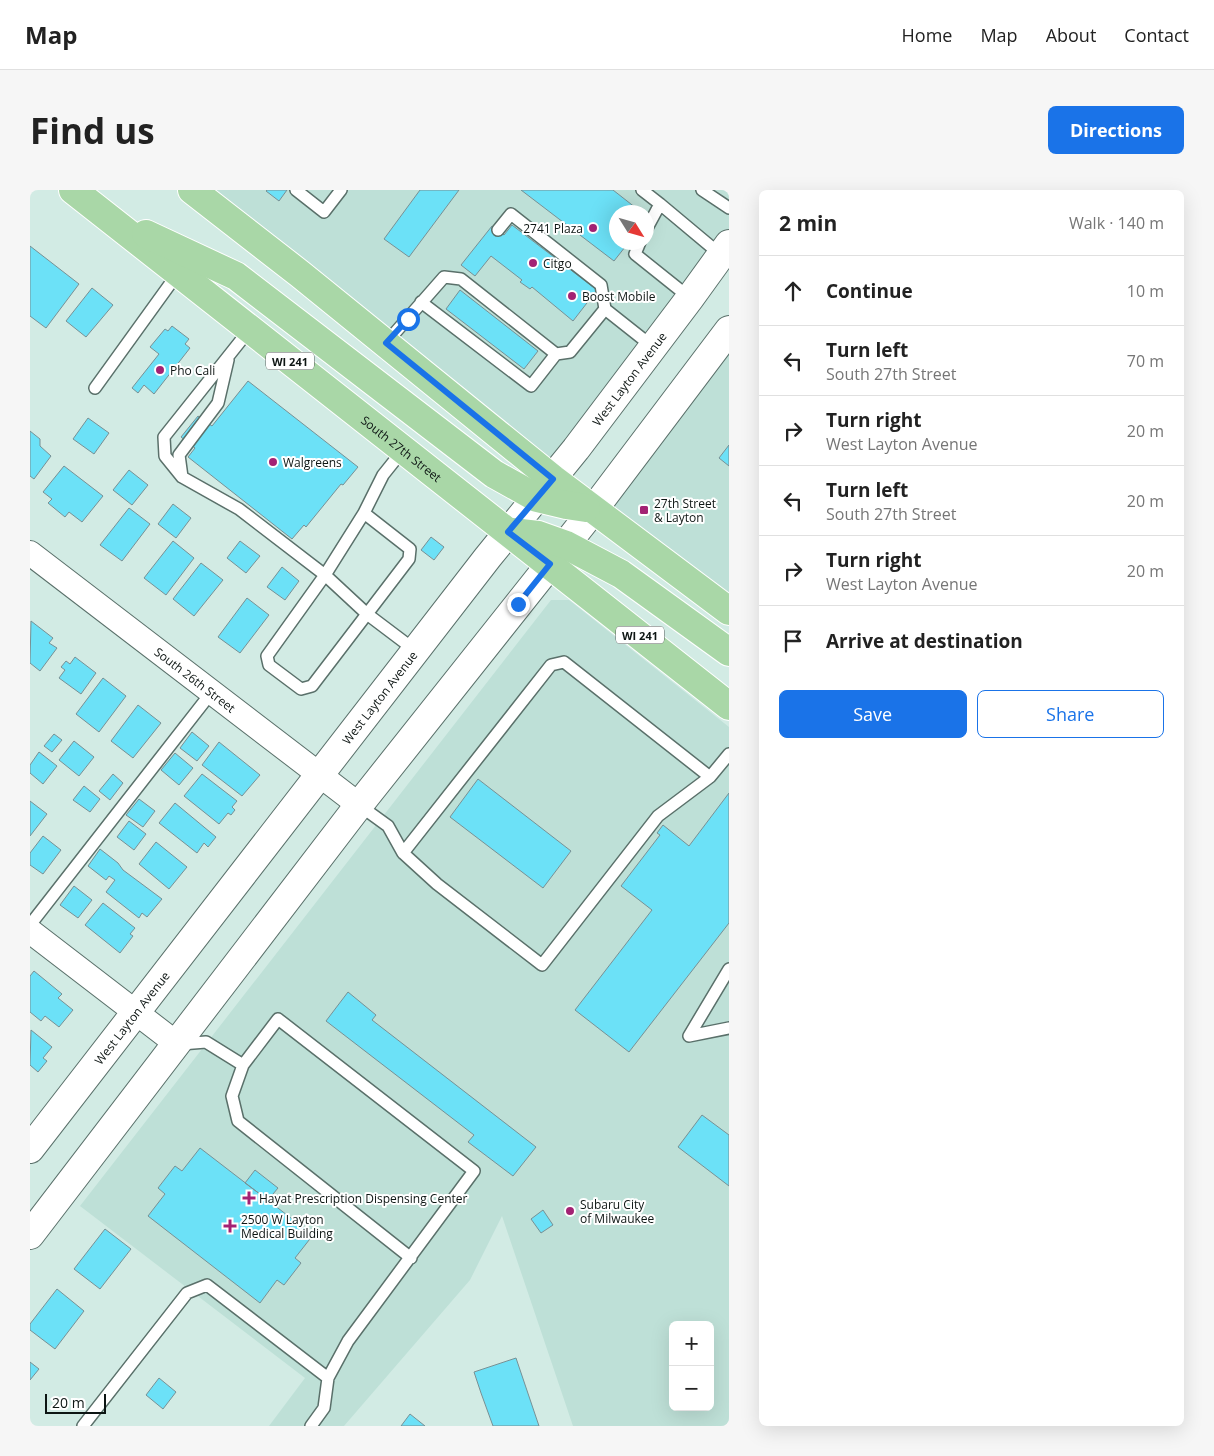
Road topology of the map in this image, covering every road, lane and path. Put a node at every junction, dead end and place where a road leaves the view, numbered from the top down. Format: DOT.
graph roads {
  1 [pos="73,190"];
  2 [pos="192,190"];
  3 [pos="296,190"];
  4 [pos="341,190"];
  5 [pos="642,190"];
  6 [pos="702,190"];
  7 [pos="660,204"];
  8 [pos="729,208"];
  9 [pos="654,215"];
  10 [pos="108,216"];
  11 [pos="498,230"];
  12 [pos="636,250"];
  13 [pos="725,250"];
  14 [pos="178,273"];
  15 [pos="690,298"];
  16 [pos="422,302"];
  17 [pos="605,309"];
  18 [pos="250,329"];
  19 [pos="729,330"];
  20 [pos="386,343"];
  21 [pos="653,347"];
  22 [pos="556,354"];
  23 [pos="229,356"];
  24 [pos="95,388"];
  25 [pos="403,450"];
  26 [pos="182,476"];
  27 [pos="545,489"];
  28 [pos="594,509"];
  29 [pos="364,513"];
  30 [pos="508,532"];
  31 [pos="30,553"];
  32 [pos="558,554"];
  33 [pos="325,575"];
  34 [pos="729,611"];
  35 [pos="367,614"];
  36 [pos="416,651"];
  37 [pos="729,652"];
  38 [pos="211,693"];
  39 [pos="729,706"];
  40 [pos="729,754"];
  41 [pos="319,776"];
  42 [pos="710,777"];
  43 [pos="359,805"];
  44 [pos="403,853"];
  45 [pos="30,925"];
  46 [pos="30,931"];
  47 [pos="729,969"];
  48 [pos="136,1013"];
  49 [pos="729,1028"];
  50 [pos="177,1044"];
  51 [pos="243,1065"];
  52 [pos="30,1149"];
  53 [pos="30,1235"];
  54 [pos="411,1258"];
  55 [pos="328,1378"];
  56 [pos="83,1426"];
  57 [pos="311,1426"];
  1 -- 10 [label="main road, South 27th Street / WI 241"];
  2 -- 20 [label="main road"];
  3 -- 4 [label="lane"];
  5 -- 7 [label="lane"];
  6 -- 8 [label="lane"];
  7 -- 9 [label="lane"];
  7 -- 13 [label="lane"];
  10 -- 14 [label="main road, South 27th Street / WI 241"];
  10 -- 27 [label="main road"];
  11 -- 17 [label="lane"];
  12 -- 15 [label="lane"];
  13 -- 15 [label="main road, West Layton Avenue"];
  14 -- 18 [label="main road, South 27th Street / WI 241"];
  14 -- 24 [label="lane"];
  15 -- 21 [label="main road, West Layton Avenue"];
  16 -- 20 [label="lane"];
  16 -- 22 [label="lane"];
  16 -- 22 [label="lane"];
  17 -- 21 [label="lane"];
  17 -- 22 [label="lane"];
  18 -- 23 [label="lane"];
  18 -- 25 [label="main road, South 27th Street / WI 241"];
  19 -- 28 [label="main road"];
  20 -- 27 [label="main road"];
  21 -- 27 [label="main road, West Layton Avenue"];
  23 -- 26 [label="lane"];
  23 -- 26 [label="lane"];
  25 -- 29 [label="lane"];
  25 -- 30 [label="main road, South 27th Street / WI 241"];
  26 -- 33 [label="lane"];
  27 -- 28 [label="main road"];
  27 -- 30 [label="main road, West Layton Avenue"];
  28 -- 32 [label="main road"];
  28 -- 34 [label="main road"];
  29 -- 33 [label="lane"];
  29 -- 35 [label="lane"];
  30 -- 32 [label="main road"];
  30 -- 36 [label="main road, West Layton Avenue"];
  31 -- 38 [label="street, South 26th Street"];
  32 -- 37 [label="main road"];
  32 -- 39 [label="main road, WI 241"];
  32 -- 43 [label="main road"];
  33 -- 35 [label="lane"];
  33 -- 35 [label="lane"];
  35 -- 36 [label="lane"];
  36 -- 41 [label="main road, West Layton Avenue"];
  38 -- 41 [label="street, South 26th Street"];
  38 -- 45 [label="lane"];
  40 -- 42 [label="lane"];
  41 -- 43 [label="street, South 26th Street"];
  41 -- 48 [label="main road, West Layton Avenue"];
  42 -- 44 [label="lane"];
  42 -- 44 [label="lane"];
  43 -- 44 [label="lane"];
  43 -- 50 [label="main road"];
  46 -- 48 [label="street"];
  47 -- 49 [label="lane"];
  48 -- 50 [label="street"];
  48 -- 52 [label="main road, West Layton Avenue"];
  50 -- 51 [label="lane"];
  50 -- 53 [label="main road"];
  51 -- 54 [label="lane"];
  51 -- 54 [label="lane"];
  54 -- 55 [label="lane"];
  55 -- 56 [label="lane"];
  55 -- 57 [label="lane"];
}
